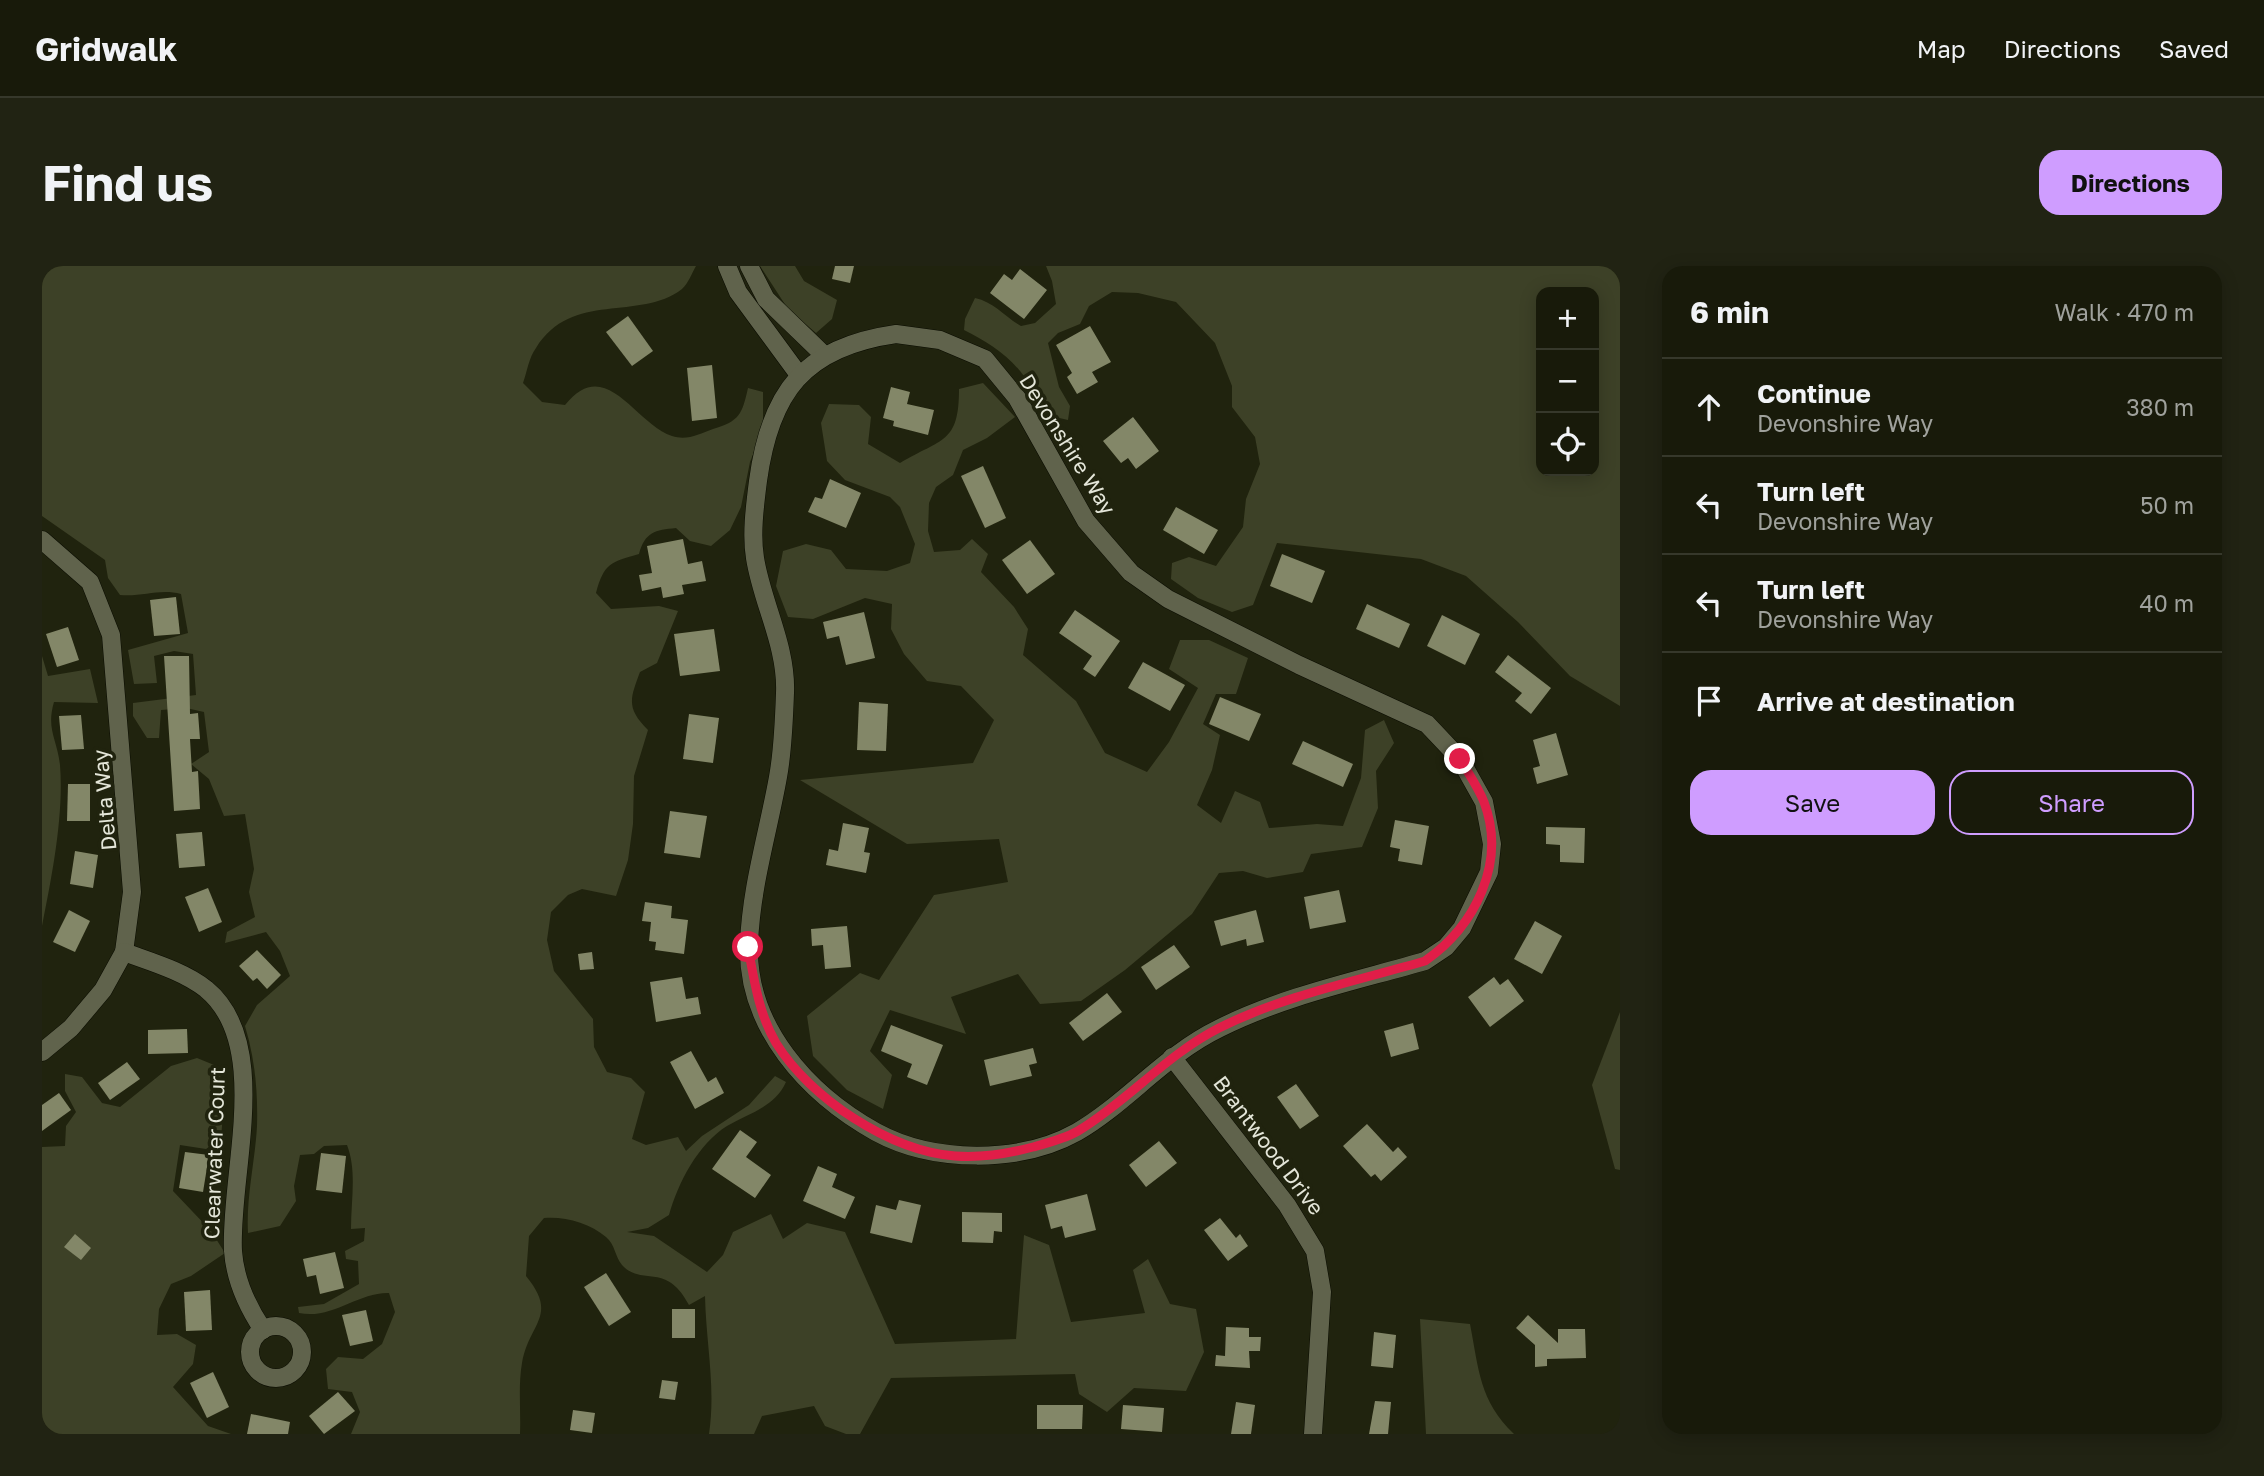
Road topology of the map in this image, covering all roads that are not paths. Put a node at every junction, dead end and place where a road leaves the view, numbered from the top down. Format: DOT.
graph roads {
  1 [pos="727,266"];
  2 [pos="749,266"];
  3 [pos="825,356"];
  4 [pos="799,375"];
  5 [pos="42,540"];
  6 [pos="124,952"];
  7 [pos="42,1052"];
  8 [pos="1172,1057"];
  9 [pos="262,1330"];
  10 [pos="1313,1434"];
  1 -- 4 [label="street"];
  2 -- 3 [label="street"];
  3 -- 4 [label="street, Devonshire Way"];
  3 -- 8 [label="street, Devonshire Way"];
  4 -- 8 [label="street, Devonshire Way"];
  5 -- 6 [label="street, Delta Way"];
  6 -- 7 [label="street, Delta Way"];
  6 -- 9 [label="street, Clearwater Court"];
  8 -- 10 [label="street, Brantwood Drive"];
}
